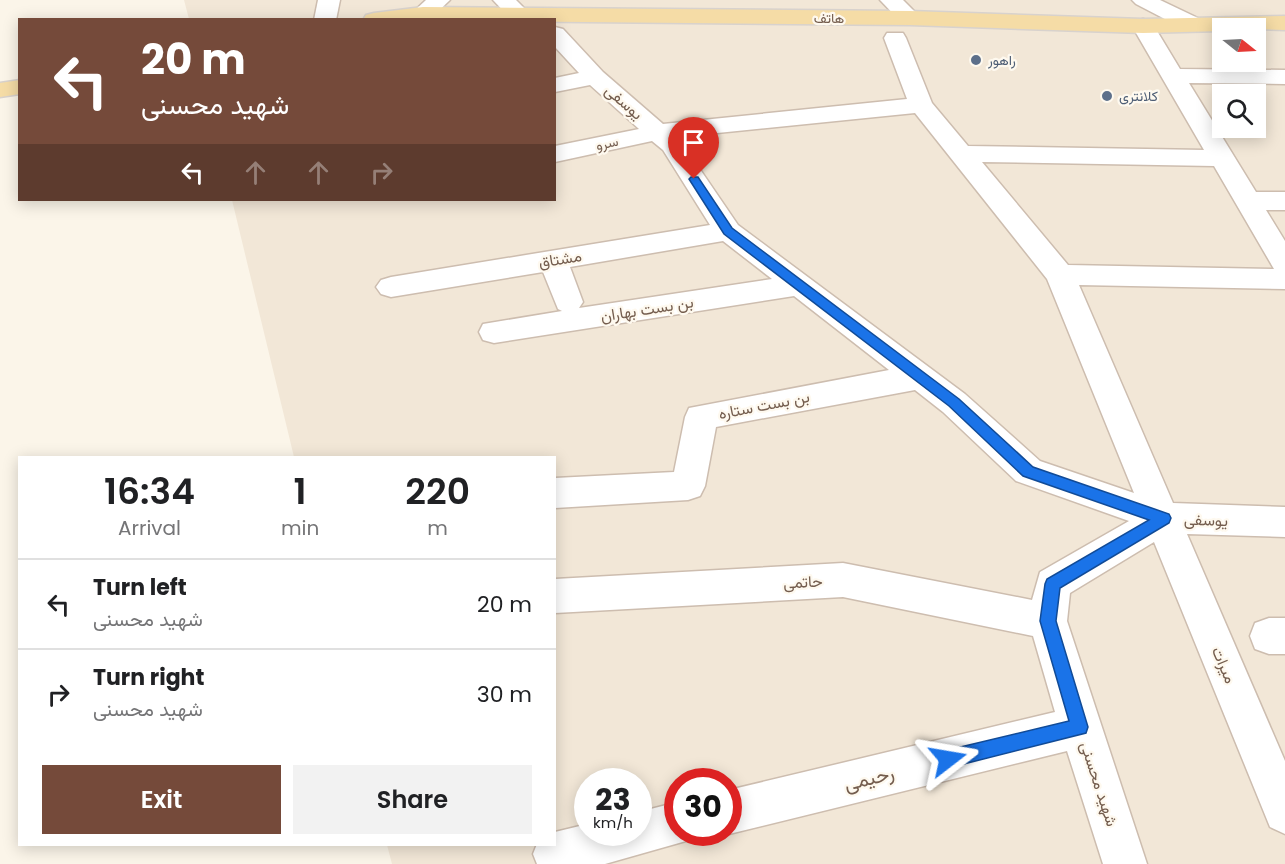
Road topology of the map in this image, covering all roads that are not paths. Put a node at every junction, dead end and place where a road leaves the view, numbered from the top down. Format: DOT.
graph roads {
  1 [pos="329,0"];
  2 [pos="504,0"];
  3 [pos="891,0"];
  4 [pos="1143,0"];
  5 [pos="431,7"];
  6 [pos="520,15"];
  7 [pos="325,18"];
  8 [pos="383,18"];
  9 [pos="1285,23"];
  10 [pos="1194,25"];
  11 [pos="902,28"];
  12 [pos="1146,31"];
  13 [pos="1212,35"];
  14 [pos="1266,36"];
  15 [pos="1285,36"];
  16 [pos="558,40"];
  17 [pos="18,75"];
  18 [pos="1172,76"];
  19 [pos="595,77"];
  20 [pos="1285,77"];
  21 [pos="0,78"];
  22 [pos="556,86"];
  23 [pos="18,87"];
  24 [pos="0,90"];
  25 [pos="921,105"];
  26 [pos="659,132"];
  27 [pos="556,154"];
  28 [pos="959,154"];
  29 [pos="1222,158"];
  30 [pos="1247,201"];
  31 [pos="1285,201"];
  32 [pos="728,231"];
  33 [pos="553,260"];
  34 [pos="1285,264"];
  35 [pos="1060,274"];
  36 [pos="1285,279"];
  37 [pos="800,285"];
  38 [pos="391,287"];
  39 [pos="568,302"];
  40 [pos="494,332"];
  41 [pos="920,377"];
  42 [pos="556,493"];
  43 [pos="1164,518"];
  44 [pos="1285,522"];
  45 [pos="556,596"];
  46 [pos="1048,621"];
  47 [pos="1080,727"];
  48 [pos="742,809"];
  49 [pos="1285,812"];
  50 [pos="664,827"];
  51 [pos="555,854"];
  52 [pos="1125,864"];
  1 -- 7 [label="street"];
  2 -- 6 [label="street"];
  3 -- 11 [label="street"];
  4 -- 10 [label="street"];
  5 -- 6 [label="main road, هاتف"];
  5 -- 8 [label="main road, هاتف"];
  6 -- 11 [label="main road, هاتف"];
  9 -- 10 [label="main road, هاتف"];
  10 -- 12 [label="main road, هاتف"];
  11 -- 12 [label="main road, هاتف"];
  11 -- 16 [label="main road, هاتف"];
  11 -- 25 [label="street, میرات"];
  12 -- 13 [label="main road, هاتف"];
  12 -- 18 [label="street"];
  14 -- 15 [label="main road"];
  16 -- 19 [label="street, یوسفی"];
  17 -- 21 [label="main road"];
  18 -- 20 [label="street"];
  18 -- 29 [label="street"];
  19 -- 22 [label="street"];
  19 -- 26 [label="street, یوسفی"];
  23 -- 24 [label="main road"];
  25 -- 26 [label="street, سرو"];
  25 -- 28 [label="street, میرات"];
  26 -- 27 [label="street, سرو"];
  26 -- 32 [label="street, یوسفی"];
  28 -- 29 [label="street"];
  28 -- 35 [label="street, میرات"];
  29 -- 30 [label="street"];
  30 -- 31 [label="street"];
  30 -- 34 [label="street"];
  32 -- 33 [label="street, مشتاق"];
  32 -- 37 [label="street, یوسفی"];
  33 -- 38 [label="street, مشتاق"];
  33 -- 39 [label="street"];
  35 -- 36 [label="street"];
  35 -- 43 [label="street, میرات"];
  37 -- 40 [label="street, بن بست بهاران"];
  37 -- 41 [label="street, یوسفی"];
  41 -- 42 [label="street, بن بست ستاره"];
  41 -- 43 [label="street, یوسفی"];
  43 -- 44 [label="street, یوسفی"];
  43 -- 46 [label="street, شهید محسنی"];
  43 -- 49 [label="street, میرات"];
  45 -- 46 [label="street, حاتمی"];
  46 -- 47 [label="street, شهید محسنی"];
  47 -- 48 [label="street, رحیمی"];
  47 -- 52 [label="street, شهید محسنی"];
  50 -- 51 [label="street"];
}
